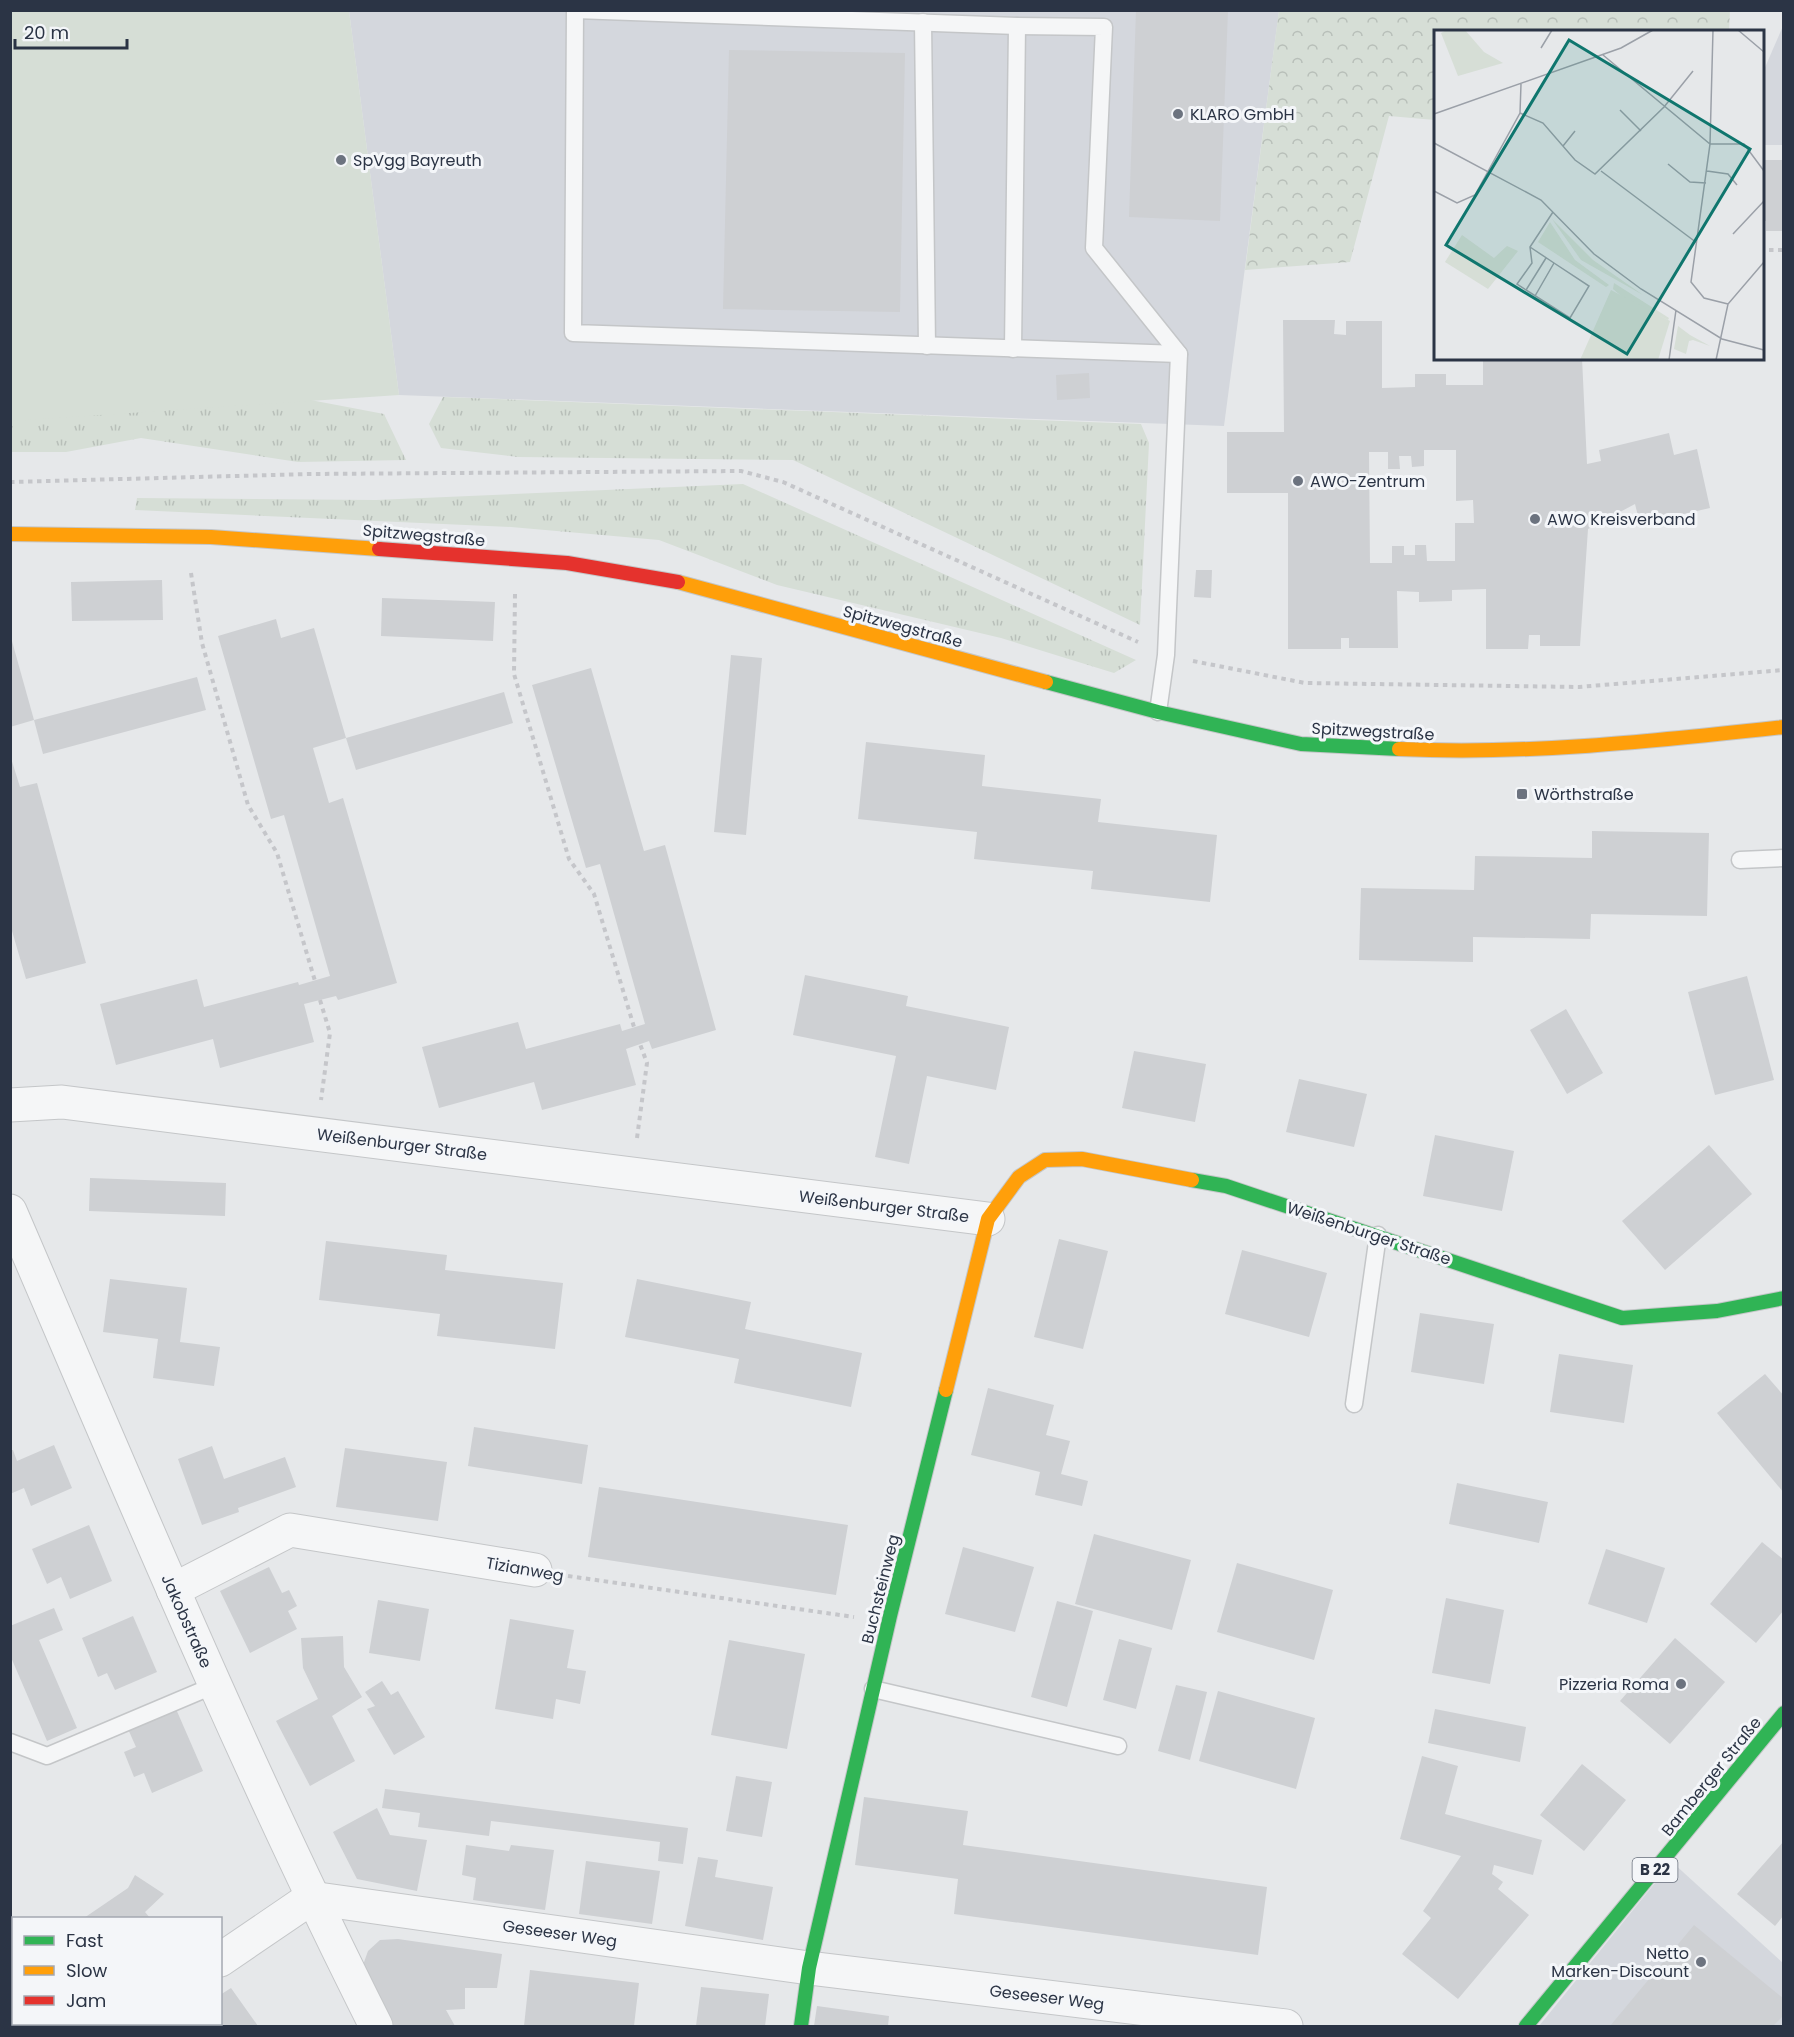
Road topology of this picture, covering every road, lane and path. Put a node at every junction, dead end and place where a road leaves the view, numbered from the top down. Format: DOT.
graph roads {
  1 [pos="575,10"];
  2 [pos="923,22"];
  3 [pos="1017,26"];
  4 [pos="1769,250"];
  5 [pos="1784,250"];
  6 [pos="927,346"];
  7 [pos="1013,349"];
  8 [pos="1179,354"];
  9 [pos="10,482"];
  10 [pos="10,534"];
  11 [pos="185,536"];
  12 [pos="516,560"];
  13 [pos="1166,655"];
  14 [pos="1784,670"];
  15 [pos="1158,712"];
  16 [pos="1784,727"];
  17 [pos="1784,858"];
  18 [pos="1740,860"];
  19 [pos="315,981"];
  20 [pos="320,1000"];
  21 [pos="634,1027"];
  22 [pos="640,1044"];
  23 [pos="10,1105"];
  24 [pos="316,1134"];
  25 [pos="633,1174"];
  26 [pos="10,1210"];
  27 [pos="988,1219"];
  28 [pos="1378,1235"];
  29 [pos="1784,1298"];
  30 [pos="1354,1404"];
  31 [pos="535,1570"];
  32 [pos="172,1590"];
  33 [pos="890,1616"];
  34 [pos="215,1685"];
  35 [pos="873,1689"];
  36 [pos="1784,1713"];
  37 [pos="10,1742"];
  38 [pos="1118,1746"];
  39 [pos="311,1898"];
  40 [pos="222,1959"];
  41 [pos="808,1968"];
  42 [pos="376,2026"];
  43 [pos="801,2026"];
  44 [pos="1286,2026"];
  45 [pos="1526,2026"];
  1 -- 2 [label="lane"];
  1 -- 6 [label="lane"];
  2 -- 3 [label="lane"];
  2 -- 6 [label="lane"];
  3 -- 7 [label="lane"];
  3 -- 8 [label="lane"];
  4 -- 5 [label="path"];
  6 -- 7 [label="lane"];
  7 -- 8 [label="lane"];
  8 -- 13 [label="lane"];
  9 -- 13 [label="path"];
  10 -- 11 [label="street, Spitzwegstraße"];
  11 -- 12 [label="street, Spitzwegstraße"];
  11 -- 19 [label="path"];
  12 -- 15 [label="street, Spitzwegstraße"];
  12 -- 21 [label="path"];
  13 -- 14 [label="path"];
  13 -- 15 [label="lane"];
  15 -- 16 [label="street, Spitzwegstraße"];
  17 -- 18 [label="lane"];
  20 -- 24 [label="path"];
  22 -- 25 [label="path"];
  23 -- 24 [label="street, Weißenburger Straße"];
  24 -- 25 [label="street, Weißenburger Straße"];
  25 -- 27 [label="street, Weißenburger Straße"];
  26 -- 32 [label="street, Jakobstraße"];
  27 -- 28 [label="street, Weißenburger Straße"];
  27 -- 33 [label="street, Buchsteinweg"];
  28 -- 29 [label="street, Weißenburger Straße"];
  28 -- 30 [label="lane"];
  31 -- 32 [label="street, Tizianweg"];
  31 -- 33 [label="path, Tizianweg"];
  32 -- 34 [label="street, Jakobstraße"];
  33 -- 35 [label="street, Buchsteinweg"];
  34 -- 37 [label="lane"];
  34 -- 39 [label="street, Jakobstraße"];
  35 -- 38 [label="lane"];
  35 -- 41 [label="street, Buchsteinweg"];
  36 -- 45 [label="street, Bamberger Straße / B 22"];
  39 -- 40 [label="street"];
  39 -- 41 [label="street, Geseeser Weg"];
  39 -- 42 [label="street, Jakobstraße"];
  41 -- 43 [label="street"];
  41 -- 44 [label="street, Geseeser Weg"];
}
